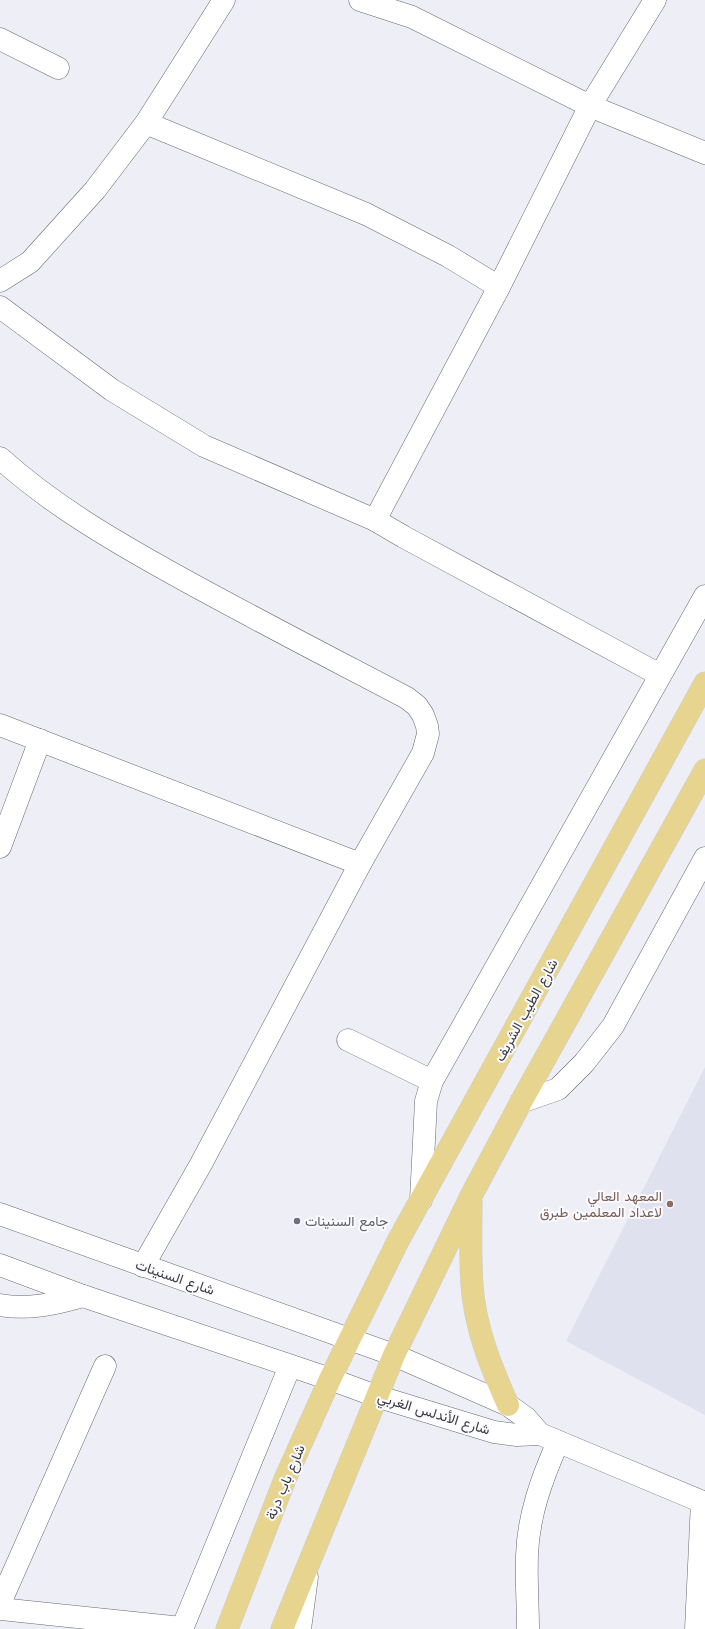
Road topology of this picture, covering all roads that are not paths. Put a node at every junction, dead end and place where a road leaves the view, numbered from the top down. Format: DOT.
graph roads {
  1 [pos="224,0"];
  2 [pos="360,0"];
  3 [pos="655,0"];
  4 [pos="0,39"];
  5 [pos="58,68"];
  6 [pos="590,106"];
  7 [pos="146,123"];
  8 [pos="705,153"];
  9 [pos="0,280"];
  10 [pos="499,287"];
  11 [pos="0,307"];
  12 [pos="0,458"];
  13 [pos="375,520"];
  14 [pos="705,596"];
  15 [pos="660,675"];
  16 [pos="705,683"];
  17 [pos="0,725"];
  18 [pos="40,740"];
  19 [pos="705,770"];
  20 [pos="0,847"];
  21 [pos="705,858"];
  22 [pos="360,864"];
  23 [pos="348,1040"];
  24 [pos="432,1081"];
  25 [pos="521,1102"];
  26 [pos="471,1196"];
  27 [pos="421,1200"];
  28 [pos="0,1214"];
  29 [pos="0,1265"];
  30 [pos="143,1266"];
  31 [pos="83,1296"];
  32 [pos="0,1305"];
  33 [pos="350,1338"];
  34 [pos="394,1355"];
  35 [pos="105,1366"];
  36 [pos="290,1366"];
  37 [pos="330,1379"];
  38 [pos="376,1396"];
  39 [pos="508,1405"];
  40 [pos="549,1438"];
  41 [pos="704,1502"];
  42 [pos="310,1557"];
  43 [pos="0,1603"];
  44 [pos="0,1609"];
  45 [pos="182,1628"];
  46 [pos="227,1629"];
  47 [pos="282,1629"];
  48 [pos="300,1629"];
  49 [pos="528,1629"];
  50 [pos="696,1629"];
  1 -- 7 [label="street"];
  2 -- 6 [label="street"];
  3 -- 6 [label="street"];
  4 -- 5 [label="street"];
  6 -- 8 [label="street"];
  6 -- 10 [label="street"];
  7 -- 9 [label="street"];
  7 -- 10 [label="street"];
  10 -- 13 [label="street"];
  11 -- 13 [label="street"];
  12 -- 22 [label="street"];
  13 -- 15 [label="street"];
  14 -- 15 [label="street"];
  15 -- 24 [label="street"];
  16 -- 27 [label="main road, شارع الطيب الشريف"];
  17 -- 18 [label="street"];
  18 -- 20 [label="street"];
  18 -- 22 [label="street"];
  19 -- 25 [label="main road"];
  21 -- 25 [label="street"];
  22 -- 30 [label="street"];
  23 -- 24 [label="street"];
  24 -- 27 [label="street"];
  25 -- 26 [label="main road"];
  26 -- 34 [label="main road"];
  26 -- 39 [label="main road"];
  27 -- 33 [label="main road, شارع الطيب الشريف"];
  28 -- 30 [label="street, شارع السنينات"];
  29 -- 31 [label="street"];
  30 -- 33 [label="street, شارع السنينات"];
  31 -- 32 [label="street"];
  31 -- 36 [label="street"];
  33 -- 34 [label="street, شارع الأندلس الغربي"];
  33 -- 37 [label="main road, شارع باب درنة"];
  34 -- 38 [label="main road"];
  34 -- 39 [label="street, شارع الأندلس الغربي"];
  35 -- 43 [label="street"];
  36 -- 37 [label="street"];
  36 -- 45 [label="street"];
  37 -- 38 [label="street, شارع الأندلس الغربي"];
  37 -- 46 [label="main road, شارع باب درنة"];
  38 -- 40 [label="street, شارع الأندلس الغربي"];
  38 -- 42 [label="main road"];
  39 -- 40 [label="street, شارع الأندلس الغربي"];
  40 -- 41 [label="street, شارع الأندلس الغربي"];
  40 -- 49 [label="street"];
  41 -- 50 [label="street"];
  42 -- 47 [label="main road"];
  42 -- 48 [label="street"];
  44 -- 45 [label="street"];
}
